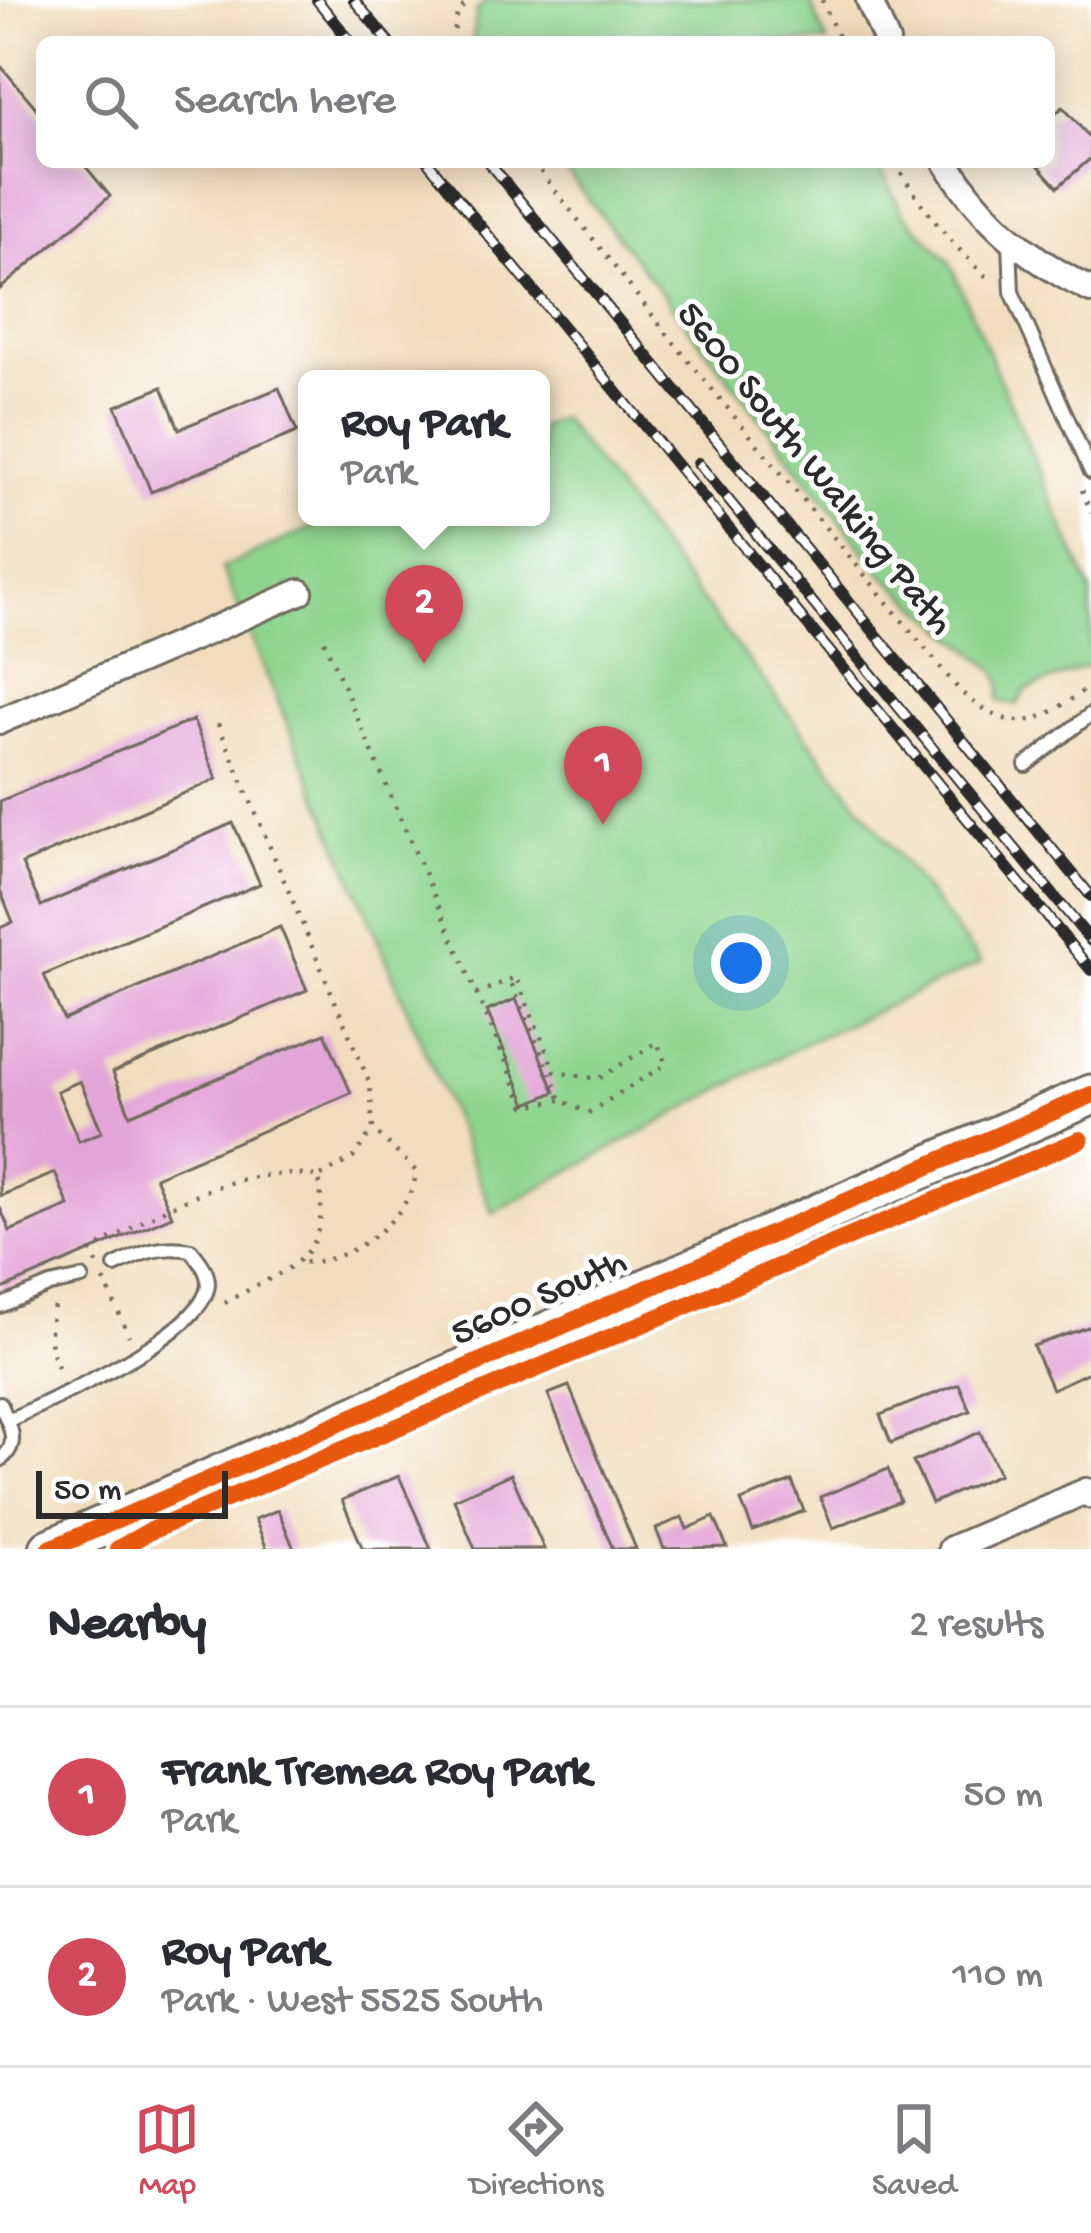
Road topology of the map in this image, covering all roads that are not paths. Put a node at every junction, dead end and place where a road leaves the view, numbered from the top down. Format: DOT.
graph roads {
  1 [pos="869,0"];
  2 [pos="884,36"];
  3 [pos="950,168"];
  4 [pos="1010,242"];
  5 [pos="1091,290"];
  6 [pos="1091,472"];
  7 [pos="300,592"];
  8 [pos="1091,714"];
  9 [pos="0,721"];
  10 [pos="1026,765"];
  11 [pos="1073,1103"];
  12 [pos="115,1266"];
  13 [pos="82,1278"];
  14 [pos="0,1306"];
  15 [pos="0,1403"];
  16 [pos="8,1421"];
  17 [pos="0,1460"];
  18 [pos="1089,1494"];
  19 [pos="50,1549"];
  20 [pos="951,1549"];
  1 -- 2 [label="street"];
  3 -- 4 [label="street"];
  4 -- 5 [label="street"];
  4 -- 6 [label="lane"];
  7 -- 9 [label="street"];
  8 -- 10 [label="lane"];
  11 -- 19 [label="main road, 5600 South"];
  12 -- 16 [label="lane"];
  13 -- 14 [label="lane"];
  15 -- 16 [label="lane"];
  16 -- 17 [label="lane"];
  18 -- 20 [label="street"];
}
